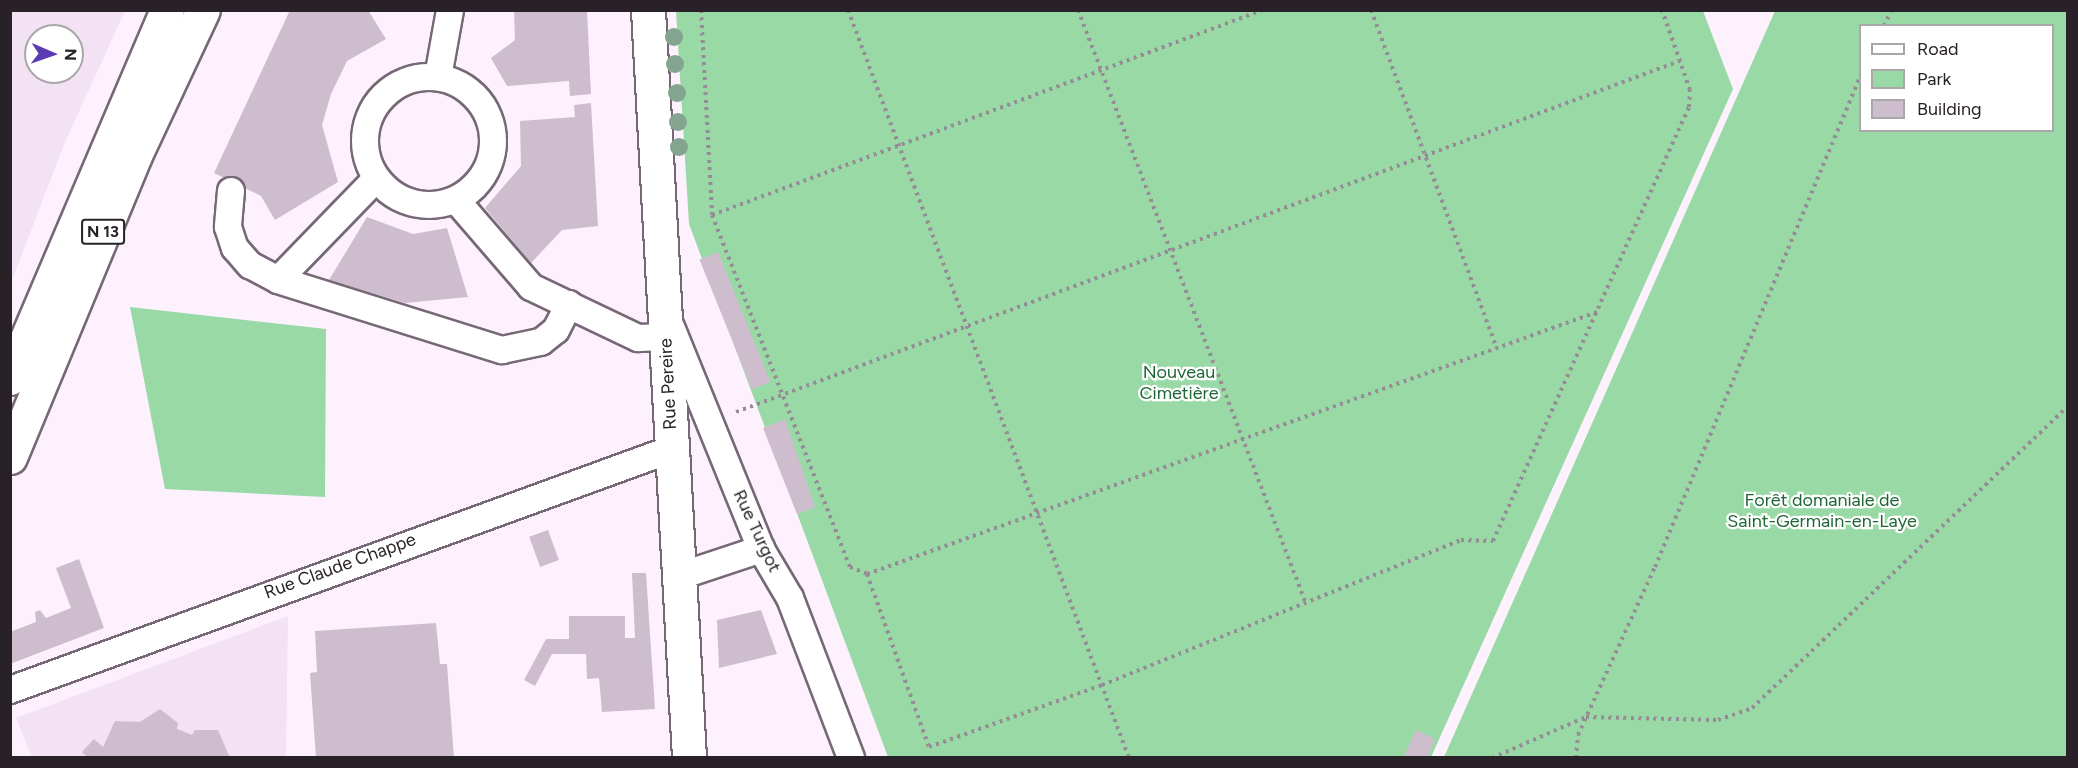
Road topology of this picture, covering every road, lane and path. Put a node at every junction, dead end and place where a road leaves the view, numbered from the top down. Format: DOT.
graph roads {
  1 [pos="167,10"];
  2 [pos="203,10"];
  3 [pos="450,10"];
  4 [pos="648,10"];
  5 [pos="701,10"];
  6 [pos="848,10"];
  7 [pos="1078,10"];
  8 [pos="1263,10"];
  9 [pos="1371,10"];
  10 [pos="1662,10"];
  11 [pos="1891,10"];
  12 [pos="1885,24"];
  13 [pos="1680,61"];
  14 [pos="1101,71"];
  15 [pos="438,77"];
  16 [pos="1859,78"];
  17 [pos="899,146"];
  18 [pos="1425,155"];
  19 [pos="376,179"];
  20 [pos="231,190"];
  21 [pos="456,200"];
  22 [pos="712,215"];
  23 [pos="1170,249"];
  24 [pos="278,280"];
  25 [pos="569,304"];
  26 [pos="664,304"];
  27 [pos="1597,312"];
  28 [pos="966,325"];
  29 [pos="666,337"];
  30 [pos="1497,348"];
  31 [pos="10,378"];
  32 [pos="785,392"];
  33 [pos="2067,406"];
  34 [pos="709,422"];
  35 [pos="1243,439"];
  36 [pos="672,449"];
  37 [pos="10,457"];
  38 [pos="1037,513"];
  39 [pos="761,549"];
  40 [pos="867,574"];
  41 [pos="677,577"];
  42 [pos="1305,602"];
  43 [pos="1102,685"];
  44 [pos="10,690"];
  45 [pos="1586,717"];
  46 [pos="688,758"];
  47 [pos="851,758"];
  48 [pos="1129,758"];
  49 [pos="1492,758"];
  50 [pos="1576,758"];
  1 -- 31 [label="main road, N 13"];
  2 -- 37 [label="main road, N 13"];
  3 -- 15 [label="street"];
  4 -- 26 [label="main road, Rue Pereire"];
  5 -- 22 [label="path"];
  6 -- 17 [label="path"];
  7 -- 14 [label="path"];
  8 -- 14 [label="path"];
  9 -- 18 [label="path"];
  10 -- 13 [label="path"];
  11 -- 12 [label="path"];
  13 -- 18 [label="path"];
  13 -- 27 [label="path"];
  14 -- 17 [label="path"];
  14 -- 23 [label="path"];
  15 -- 19 [label="street"];
  15 -- 21 [label="street"];
  16 -- 45 [label="path"];
  17 -- 22 [label="path"];
  17 -- 28 [label="path"];
  18 -- 23 [label="path"];
  18 -- 30 [label="path"];
  19 -- 21 [label="street"];
  19 -- 24 [label="street"];
  20 -- 24 [label="street"];
  21 -- 25 [label="street"];
  22 -- 32 [label="path"];
  23 -- 28 [label="path"];
  23 -- 35 [label="path"];
  24 -- 25 [label="street"];
  25 -- 29 [label="street"];
  26 -- 29 [label="main road, Rue Pereire"];
  26 -- 34 [label="street, Rue Turgot"];
  27 -- 30 [label="path"];
  27 -- 42 [label="path"];
  28 -- 32 [label="path"];
  28 -- 38 [label="path"];
  29 -- 36 [label="main road, Rue Pereire"];
  30 -- 35 [label="path"];
  32 -- 34 [label="path"];
  32 -- 40 [label="path"];
  33 -- 45 [label="path"];
  34 -- 39 [label="street, Rue Turgot"];
  35 -- 38 [label="path"];
  35 -- 42 [label="path"];
  36 -- 41 [label="main road, Rue Pereire"];
  36 -- 44 [label="street, Rue Claude Chappe"];
  38 -- 40 [label="path"];
  38 -- 43 [label="path"];
  39 -- 41 [label="street"];
  39 -- 47 [label="street, Rue Turgot"];
  40 -- 43 [label="path"];
  41 -- 46 [label="main road, Rue Pereire"];
  42 -- 43 [label="path"];
  43 -- 48 [label="path"];
  45 -- 49 [label="path"];
  45 -- 50 [label="path"];
}
